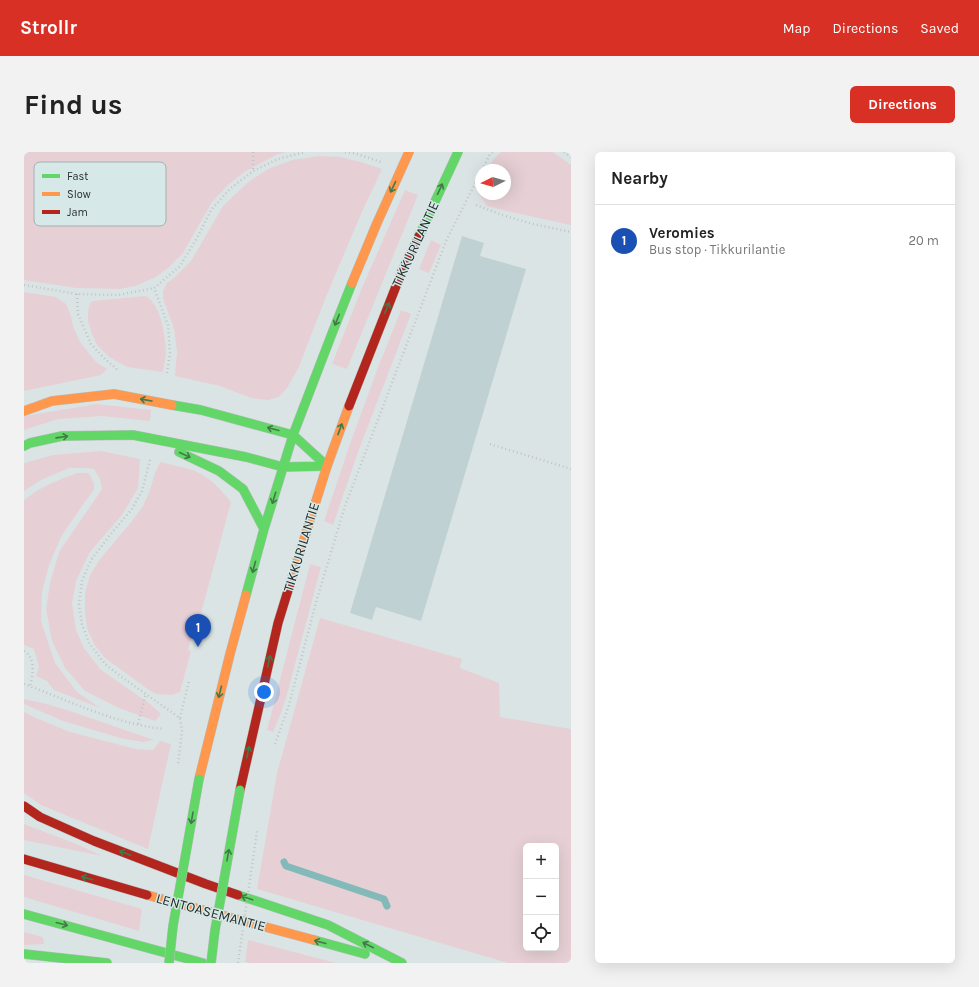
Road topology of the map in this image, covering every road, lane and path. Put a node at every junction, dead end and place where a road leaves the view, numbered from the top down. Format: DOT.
graph roads {
  1 [pos="253,152"];
  2 [pos="305,152"];
  3 [pos="345,152"];
  4 [pos="409,152"];
  5 [pos="458,152"];
  6 [pos="493,152"];
  7 [pos="564,152"];
  8 [pos="571,157"];
  9 [pos="385,164"];
  10 [pos="485,164"];
  11 [pos="253,171"];
  12 [pos="475,183"];
  13 [pos="476,205"];
  14 [pos="571,232"];
  15 [pos="24,285"];
  16 [pos="154,288"];
  17 [pos="77,294"];
  18 [pos="119,371"];
  19 [pos="167,373"];
  20 [pos="24,411"];
  21 [pos="293,435"];
  22 [pos="149,438"];
  23 [pos="490,444"];
  24 [pos="24,446"];
  25 [pos="150,460"];
  26 [pos="327,466"];
  27 [pos="283,467"];
  28 [pos="571,469"];
  29 [pos="264,529"];
  30 [pos="24,651"];
  31 [pos="189,681"];
  32 [pos="24,684"];
  33 [pos="30,686"];
  34 [pos="146,693"];
  35 [pos="180,718"];
  36 [pos="138,724"];
  37 [pos="164,729"];
  38 [pos="274,749"];
  39 [pos="177,766"];
  40 [pos="24,806"];
  41 [pos="258,828"];
  42 [pos="24,859"];
  43 [pos="24,914"];
  44 [pos="24,954"];
  45 [pos="107,963"];
  46 [pos="169,963"];
  47 [pos="203,963"];
  48 [pos="211,963"];
  49 [pos="238,963"];
  50 [pos="399,963"];
  51 [pos="402,963"];
  1 -- 11 [label="path"];
  2 -- 11 [label="path"];
  3 -- 9 [label="path"];
  4 -- 21 [label="main road, one-way"];
  26 -- 5 [label="main road, TIKKURILANTIE, one-way"];
  6 -- 10 [label="path"];
  7 -- 8 [label="path"];
  11 -- 16 [label="path"];
  12 -- 38 [label="path"];
  13 -- 14 [label="path"];
  15 -- 17 [label="path"];
  16 -- 17 [label="path"];
  16 -- 19 [label="path"];
  17 -- 18 [label="path"];
  21 -- 20 [label="main road, one-way"];
  21 -- 26 [label="main road"];
  21 -- 27 [label="main road"];
  24 -- 22 [label="main road, one-way"];
  22 -- 27 [label="main road"];
  22 -- 29 [label="main road, one-way"];
  23 -- 28 [label="path"];
  25 -- 34 [label="path"];
  26 -- 27 [label="main road"];
  48 -- 26 [label="main road, TIKKURILANTIE, one-way, bridge"];
  27 -- 29 [label="main road, one-way"];
  29 -- 46 [label="main road, one-way, bridge"];
  30 -- 33 [label="path"];
  31 -- 35 [label="path"];
  32 -- 33 [label="path"];
  33 -- 36 [label="path"];
  34 -- 35 [label="path"];
  34 -- 36 [label="path"];
  35 -- 39 [label="path"];
  36 -- 37 [label="path"];
  51 -- 40 [label="main road, one-way"];
  41 -- 49 [label="path, bridge"];
  50 -- 42 [label="main road, LENTOASEMANTIE, one-way"];
  43 -- 47 [label="main road, one-way"];
  44 -- 45 [label="main road"];
}
